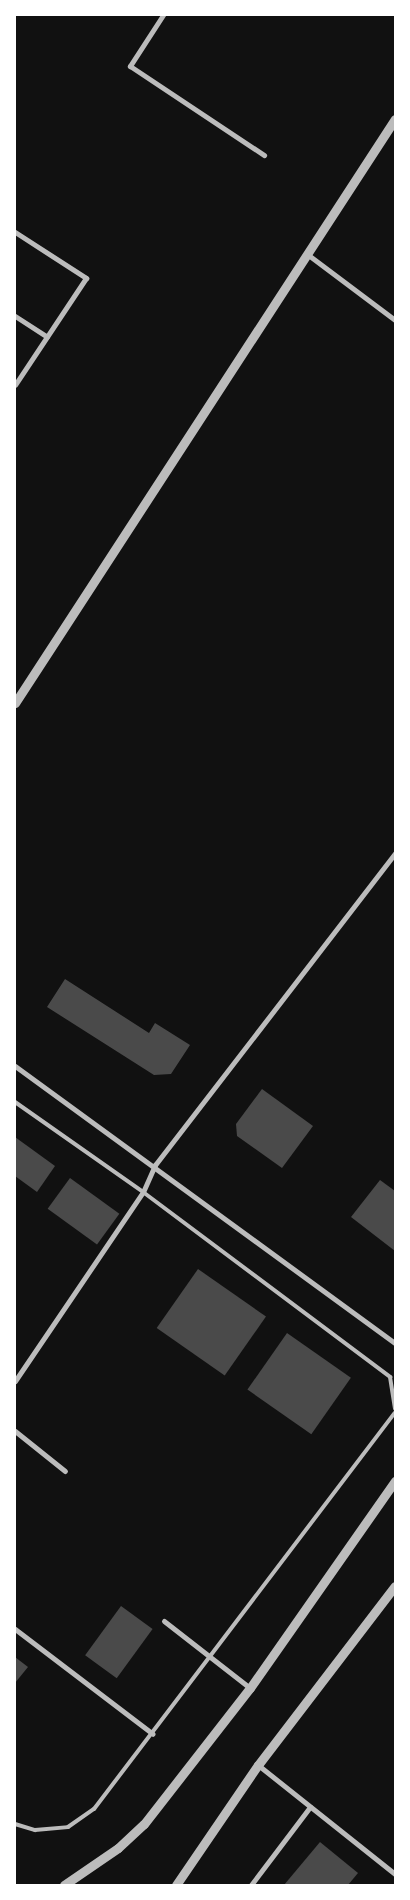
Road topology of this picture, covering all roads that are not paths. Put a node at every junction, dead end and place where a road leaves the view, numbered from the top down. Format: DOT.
graph roads {
  1 [pos="162,15"];
  2 [pos="395,119"];
  3 [pos="264,155"];
  4 [pos="15,232"];
  5 [pos="307,254"];
  6 [pos="15,316"];
  7 [pos="395,320"];
  8 [pos="47,337"];
  9 [pos="15,385"];
  10 [pos="15,703"];
  11 [pos="395,853"];
  12 [pos="15,1066"];
  13 [pos="15,1102"];
  14 [pos="154,1165"];
  15 [pos="143,1192"];
  16 [pos="395,1343"];
  17 [pos="15,1381"];
  18 [pos="395,1409"];
  19 [pos="395,1413"];
  20 [pos="15,1431"];
  21 [pos="66,1471"];
  22 [pos="395,1482"];
  23 [pos="395,1586"];
  24 [pos="164,1621"];
  25 [pos="15,1629"];
  26 [pos="212,1658"];
  27 [pos="250,1688"];
  28 [pos="153,1734"];
  29 [pos="258,1765"];
  30 [pos="310,1807"];
  31 [pos="15,1824"];
  32 [pos="395,1874"];
  33 [pos="64,1885"];
  34 [pos="176,1885"];
  35 [pos="251,1885"];
  1 -- 3 [label="street"];
  2 -- 5 [label="street"];
  4 -- 8 [label="street"];
  5 -- 7 [label="street"];
  5 -- 10 [label="street"];
  6 -- 8 [label="street"];
  8 -- 9 [label="street"];
  11 -- 14 [label="street"];
  12 -- 14 [label="street"];
  13 -- 15 [label="lane"];
  14 -- 15 [label="street"];
  14 -- 16 [label="street"];
  15 -- 17 [label="street"];
  15 -- 18 [label="lane"];
  19 -- 26 [label="lane"];
  20 -- 21 [label="street"];
  22 -- 27 [label="street"];
  23 -- 29 [label="street"];
  24 -- 26 [label="street"];
  25 -- 28 [label="street"];
  26 -- 27 [label="street"];
  26 -- 28 [label="lane"];
  27 -- 33 [label="street"];
  28 -- 31 [label="lane"];
  29 -- 30 [label="street"];
  29 -- 34 [label="street"];
  30 -- 32 [label="street"];
  30 -- 35 [label="street"];
}
